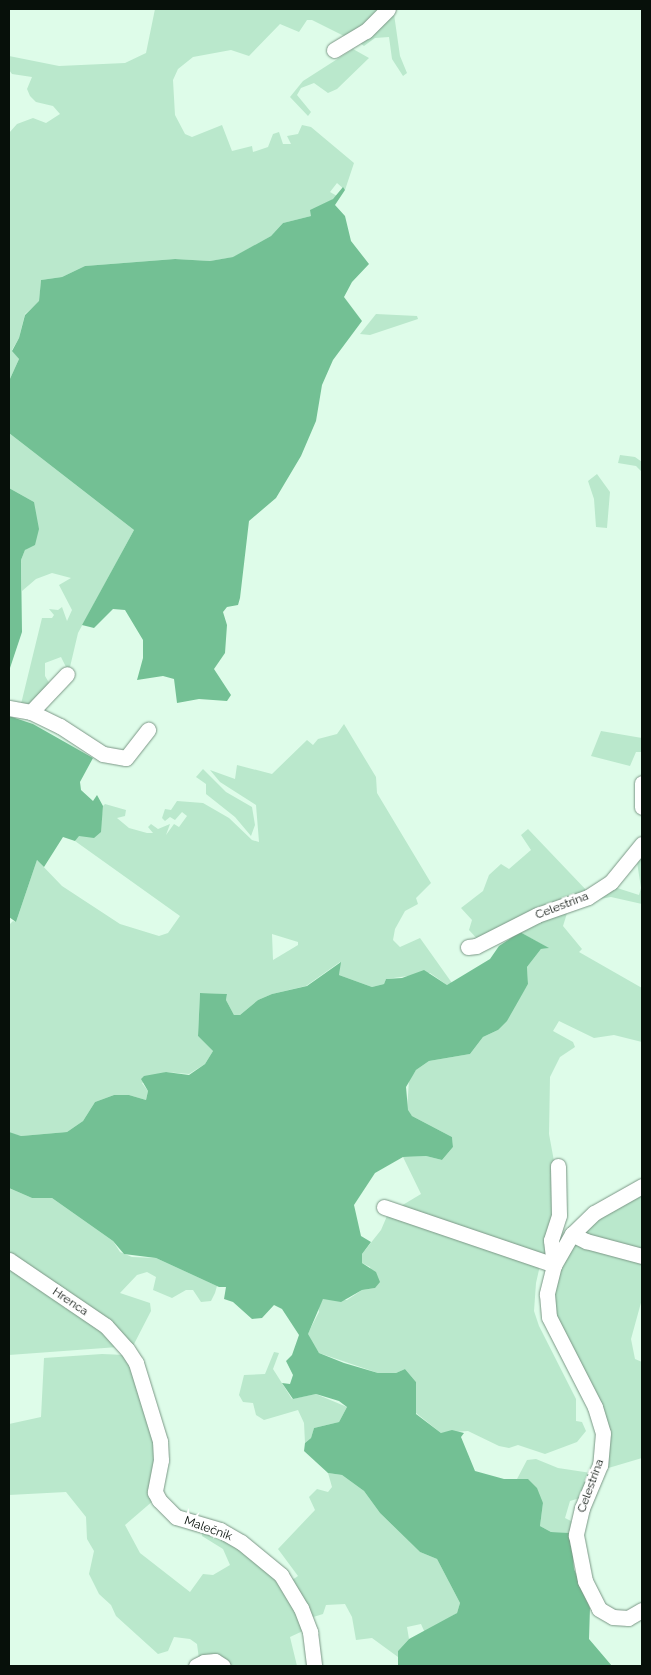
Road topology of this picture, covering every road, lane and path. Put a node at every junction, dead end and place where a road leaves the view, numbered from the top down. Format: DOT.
graph roads {
  1 [pos="388,9"];
  2 [pos="334,50"];
  3 [pos="67,674"];
  4 [pos="9,708"];
  5 [pos="31,712"];
  6 [pos="148,730"];
  7 [pos="642,783"];
  8 [pos="642,807"];
  9 [pos="642,844"];
  10 [pos="468,947"];
  11 [pos="558,1166"];
  12 [pos="642,1186"];
  13 [pos="384,1207"];
  14 [pos="572,1234"];
  15 [pos="642,1256"];
  16 [pos="9,1260"];
  17 [pos="554,1265"];
  18 [pos="127,1349"];
  19 [pos="642,1610"];
  20 [pos="196,1666"];
  21 [pos="223,1666"];
  22 [pos="314,1666"];
  1 -- 2 [label="street"];
  3 -- 5 [label="street"];
  4 -- 5 [label="street"];
  5 -- 6 [label="street"];
  7 -- 8 [label="street"];
  9 -- 10 [label="street, Celestrina"];
  11 -- 17 [label="street, Celestrina"];
  12 -- 14 [label="street, Celestrina"];
  13 -- 17 [label="street"];
  14 -- 15 [label="street"];
  14 -- 17 [label="street, Celestrina"];
  16 -- 18 [label="street, Hrenca"];
  17 -- 19 [label="street, Celestrina"];
  18 -- 22 [label="street, Malečnik"];
  20 -- 21 [label="street"];
}
